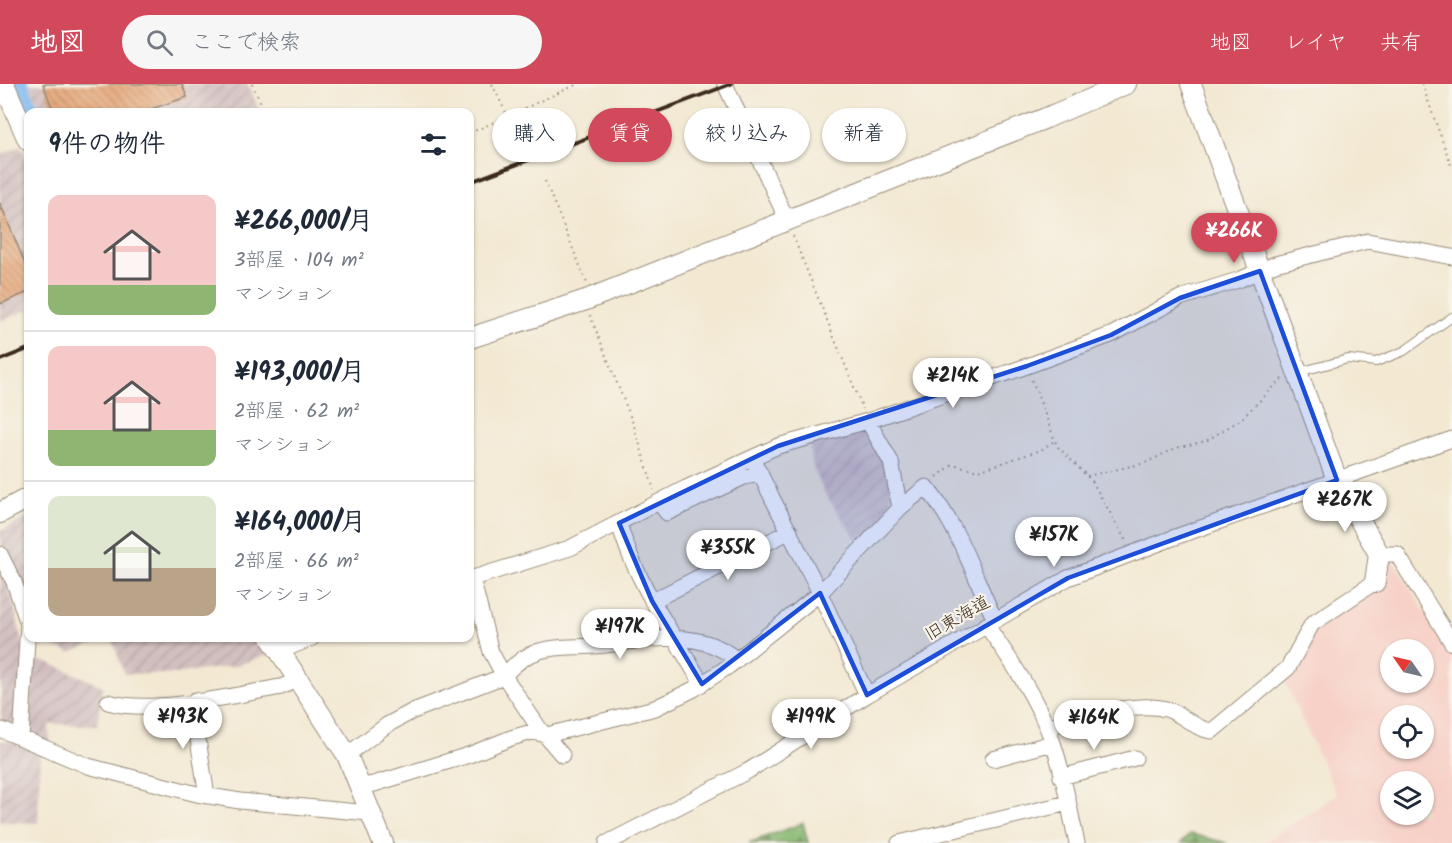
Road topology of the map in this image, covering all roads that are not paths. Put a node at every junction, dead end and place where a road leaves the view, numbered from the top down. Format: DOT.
graph roads {
  1 [pos="4,84"];
  2 [pos="725,84"];
  3 [pos="1126,84"];
  4 [pos="1191,84"];
  5 [pos="24,131"];
  6 [pos="786,220"];
  7 [pos="1452,257"];
  8 [pos="1260,271"];
  9 [pos="1452,317"];
  10 [pos="474,337"];
  11 [pos="1296,369"];
  12 [pos="868,421"];
  13 [pos="1452,439"];
  14 [pos="752,458"];
  15 [pos="761,474"];
  16 [pos="1337,480"];
  17 [pos="24,500"];
  18 [pos="659,502"];
  19 [pos="900,508"];
  20 [pos="0,513"];
  21 [pos="619,523"];
  22 [pos="790,531"];
  23 [pos="0,554"];
  24 [pos="1379,554"];
  25 [pos="474,578"];
  26 [pos="1375,582"];
  27 [pos="474,590"];
  28 [pos="820,593"];
  29 [pos="652,601"];
  30 [pos="24,612"];
  31 [pos="1452,614"];
  32 [pos="1436,616"];
  33 [pos="991,622"];
  34 [pos="675,637"];
  35 [pos="27,642"];
  36 [pos="290,642"];
  37 [pos="1452,643"];
  38 [pos="274,645"];
  39 [pos="737,660"];
  40 [pos="504,675"];
  41 [pos="297,680"];
  42 [pos="702,684"];
  43 [pos="867,695"];
  44 [pos="195,700"];
  45 [pos="108,702"];
  46 [pos="1047,727"];
  47 [pos="2,730"];
  48 [pos="548,735"];
  49 [pos="21,738"];
  50 [pos="1053,743"];
  51 [pos="347,755"];
  52 [pos="562,755"];
  53 [pos="1134,758"];
  54 [pos="993,759"];
  55 [pos="1061,777"];
  56 [pos="362,786"];
  57 [pos="207,796"];
  58 [pos="1068,803"];
  59 [pos="369,813"];
  60 [pos="383,843"];
  61 [pos="607,843"];
  62 [pos="899,843"];
  63 [pos="1077,843"];
  1 -- 5 [label="street"];
  2 -- 6 [label="street"];
  3 -- 6 [label="street"];
  4 -- 8 [label="street"];
  6 -- 10 [label="street"];
  7 -- 8 [label="street"];
  8 -- 11 [label="street"];
  8 -- 12 [label="street"];
  9 -- 11 [label="lane"];
  11 -- 16 [label="street"];
  12 -- 14 [label="street"];
  12 -- 19 [label="street"];
  13 -- 16 [label="street, 旧東海道"];
  14 -- 15 [label="street"];
  14 -- 18 [label="street"];
  15 -- 18 [label="street"];
  15 -- 22 [label="street"];
  16 -- 24 [label="street"];
  16 -- 33 [label="street, 旧東海道"];
  17 -- 20 [label="street"];
  18 -- 21 [label="street"];
  19 -- 28 [label="street"];
  19 -- 33 [label="street"];
  21 -- 25 [label="street"];
  21 -- 29 [label="street"];
  22 -- 28 [label="street"];
  22 -- 29 [label="street"];
  23 -- 30 [label="street"];
  24 -- 26 [label="street"];
  24 -- 32 [label="street"];
  26 -- 46 [label="street"];
  27 -- 40 [label="street"];
  28 -- 39 [label="street"];
  28 -- 43 [label="street"];
  29 -- 34 [label="street"];
  31 -- 32 [label="street"];
  32 -- 37 [label="street"];
  33 -- 43 [label="street, 旧東海道"];
  33 -- 46 [label="street"];
  34 -- 39 [label="street"];
  34 -- 40 [label="street"];
  34 -- 42 [label="street"];
  35 -- 49 [label="street"];
  36 -- 38 [label="street"];
  38 -- 41 [label="street"];
  39 -- 42 [label="street"];
  40 -- 48 [label="street"];
  40 -- 51 [label="street"];
  41 -- 44 [label="street"];
  41 -- 51 [label="street"];
  42 -- 48 [label="street"];
  43 -- 61 [label="street, 旧東海道"];
  44 -- 45 [label="street"];
  44 -- 57 [label="street"];
  46 -- 50 [label="street"];
  47 -- 49 [label="street"];
  48 -- 52 [label="street"];
  48 -- 56 [label="street"];
  49 -- 57 [label="street"];
  50 -- 54 [label="street"];
  50 -- 55 [label="street"];
  51 -- 56 [label="street"];
  53 -- 55 [label="street"];
  55 -- 58 [label="street"];
  56 -- 59 [label="street"];
  57 -- 59 [label="street"];
  58 -- 62 [label="street"];
  58 -- 63 [label="street"];
  59 -- 60 [label="street"];
}
